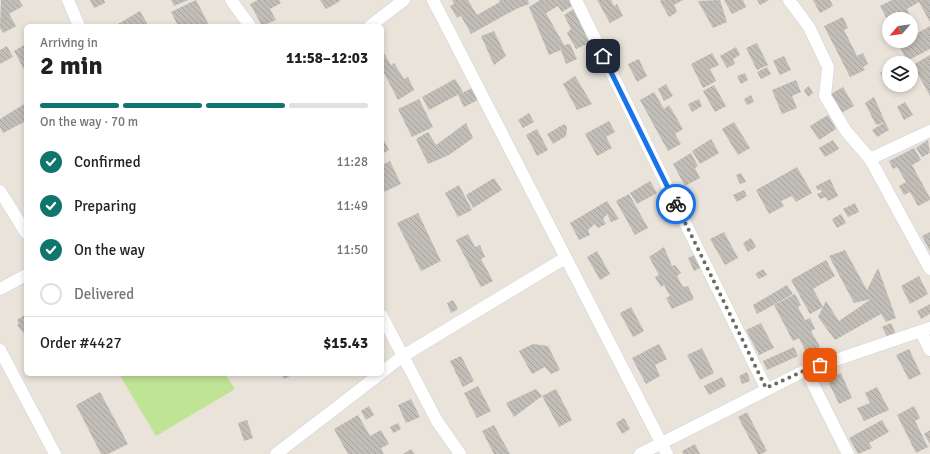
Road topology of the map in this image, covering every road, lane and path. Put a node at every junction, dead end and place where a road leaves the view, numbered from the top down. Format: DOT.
graph roads {
  1 [pos="68,0"];
  2 [pos="231,0"];
  3 [pos="404,0"];
  4 [pos="433,0"];
  5 [pos="576,0"];
  6 [pos="789,0"];
  7 [pos="78,24"];
  8 [pos="249,24"];
  9 [pos="373,24"];
  10 [pos="930,132"];
  11 [pos="870,159"];
  12 [pos="0,191"];
  13 [pos="24,230"];
  14 [pos="565,258"];
  15 [pos="930,268"];
  16 [pos="24,277"];
  17 [pos="0,289"];
  18 [pos="384,320"];
  19 [pos="925,330"];
  20 [pos="0,350"];
  21 [pos="930,350"];
  22 [pos="404,356"];
  23 [pos="806,370"];
  24 [pos="384,371"];
  25 [pos="377,376"];
  26 [pos="766,388"];
  27 [pos="661,442"];
  28 [pos="55,454"];
  29 [pos="276,454"];
  30 [pos="460,454"];
  31 [pos="640,454"];
  32 [pos="667,454"];
  33 [pos="848,454"];
  1 -- 7 [label="street"];
  2 -- 8 [label="street"];
  3 -- 9 [label="street"];
  4 -- 14 [label="street"];
  5 -- 26 [label="street"];
  6 -- 11 [label="street"];
  10 -- 11 [label="street"];
  11 -- 15 [label="street"];
  12 -- 13 [label="street"];
  14 -- 22 [label="street"];
  14 -- 27 [label="street"];
  16 -- 17 [label="street"];
  18 -- 22 [label="street"];
  19 -- 21 [label="street"];
  19 -- 23 [label="street"];
  20 -- 28 [label="street"];
  22 -- 24 [label="street"];
  22 -- 30 [label="street"];
  23 -- 26 [label="street"];
  23 -- 33 [label="street"];
  25 -- 29 [label="street"];
  26 -- 27 [label="street"];
  27 -- 31 [label="street"];
  27 -- 32 [label="street"];
}
